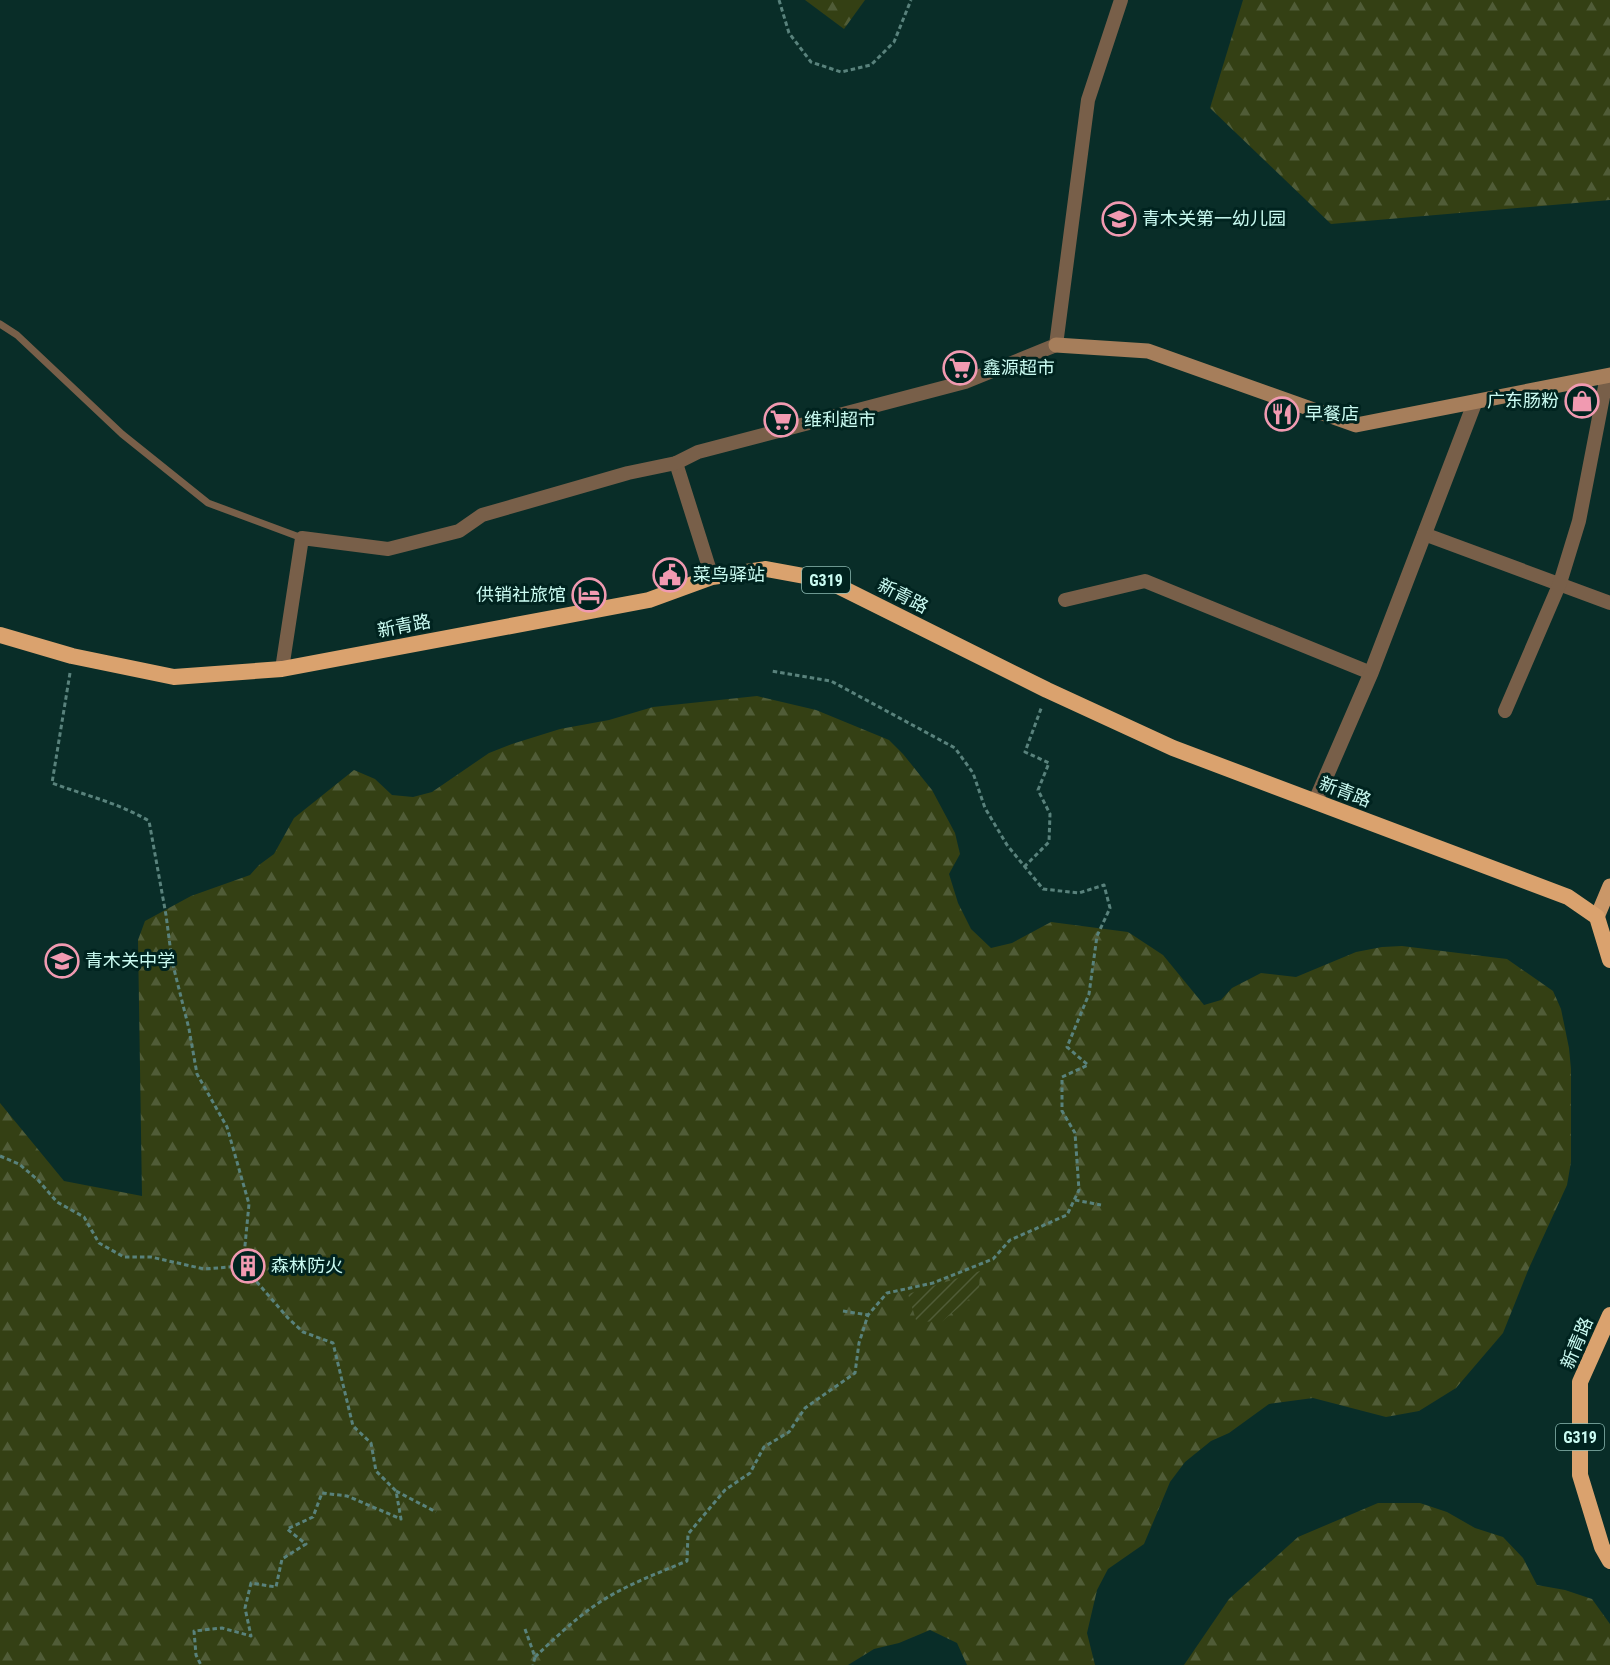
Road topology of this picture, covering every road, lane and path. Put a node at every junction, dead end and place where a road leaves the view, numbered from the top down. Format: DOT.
graph roads {
  1 [pos="779,0"];
  2 [pos="911,0"];
  3 [pos="1121,0"];
  4 [pos="0,324"];
  5 [pos="1056,345"];
  6 [pos="1608,376"];
  7 [pos="1475,402"];
  8 [pos="676,463"];
  9 [pos="1424,534"];
  10 [pos="302,538"];
  11 [pos="712,578"];
  12 [pos="1560,583"];
  13 [pos="1065,600"];
  14 [pos="1610,603"];
  15 [pos="0,635"];
  16 [pos="72,656"];
  17 [pos="282,669"];
  18 [pos="771,671"];
  19 [pos="1371,673"];
  20 [pos="1047,690"];
  21 [pos="1505,711"];
  22 [pos="1315,802"];
  23 [pos="1024,867"];
  24 [pos="1610,886"];
  25 [pos="1603,918"];
  26 [pos="1610,960"];
  27 [pos="0,1156"];
  28 [pos="1075,1200"];
  29 [pos="1101,1205"];
  30 [pos="243,1266"];
  31 [pos="843,1311"];
  32 [pos="868,1315"];
  33 [pos="1610,1315"];
  34 [pos="396,1491"];
  35 [pos="436,1512"];
  36 [pos="1610,1561"];
  37 [pos="525,1629"];
  38 [pos="535,1657"];
  39 [pos="201,1665"];
  40 [pos="533,1665"];
  1 -- 2 [label="path"];
  3 -- 5 [label="street"];
  4 -- 10 [label="lane"];
  5 -- 7 [label="main road"];
  5 -- 8 [label="street"];
  6 -- 7 [label="main road"];
  6 -- 12 [label="street"];
  7 -- 9 [label="street"];
  8 -- 10 [label="street"];
  8 -- 11 [label="street"];
  9 -- 12 [label="street"];
  9 -- 19 [label="street"];
  10 -- 17 [label="street"];
  11 -- 17 [label="highway, 新青路 / G319"];
  11 -- 20 [label="highway, 新青路 / G319"];
  12 -- 14 [label="street"];
  12 -- 21 [label="street"];
  13 -- 19 [label="street"];
  15 -- 16 [label="highway, 新青路 / G319"];
  16 -- 17 [label="highway, 新青路 / G319"];
  16 -- 30 [label="path"];
  18 -- 23 [label="path"];
  19 -- 22 [label="street"];
  20 -- 22 [label="highway, 新青路 / G319"];
  20 -- 23 [label="path"];
  22 -- 25 [label="highway, 新青路 / G319"];
  23 -- 28 [label="path"];
  24 -- 25 [label="main road"];
  25 -- 26 [label="highway"];
  27 -- 30 [label="path"];
  28 -- 29 [label="path"];
  28 -- 32 [label="path"];
  30 -- 34 [label="path"];
  31 -- 32 [label="path"];
  32 -- 38 [label="path"];
  33 -- 36 [label="highway, 新青路 / G319"];
  34 -- 35 [label="path"];
  34 -- 39 [label="path"];
  37 -- 38 [label="path"];
  38 -- 40 [label="path"];
}
